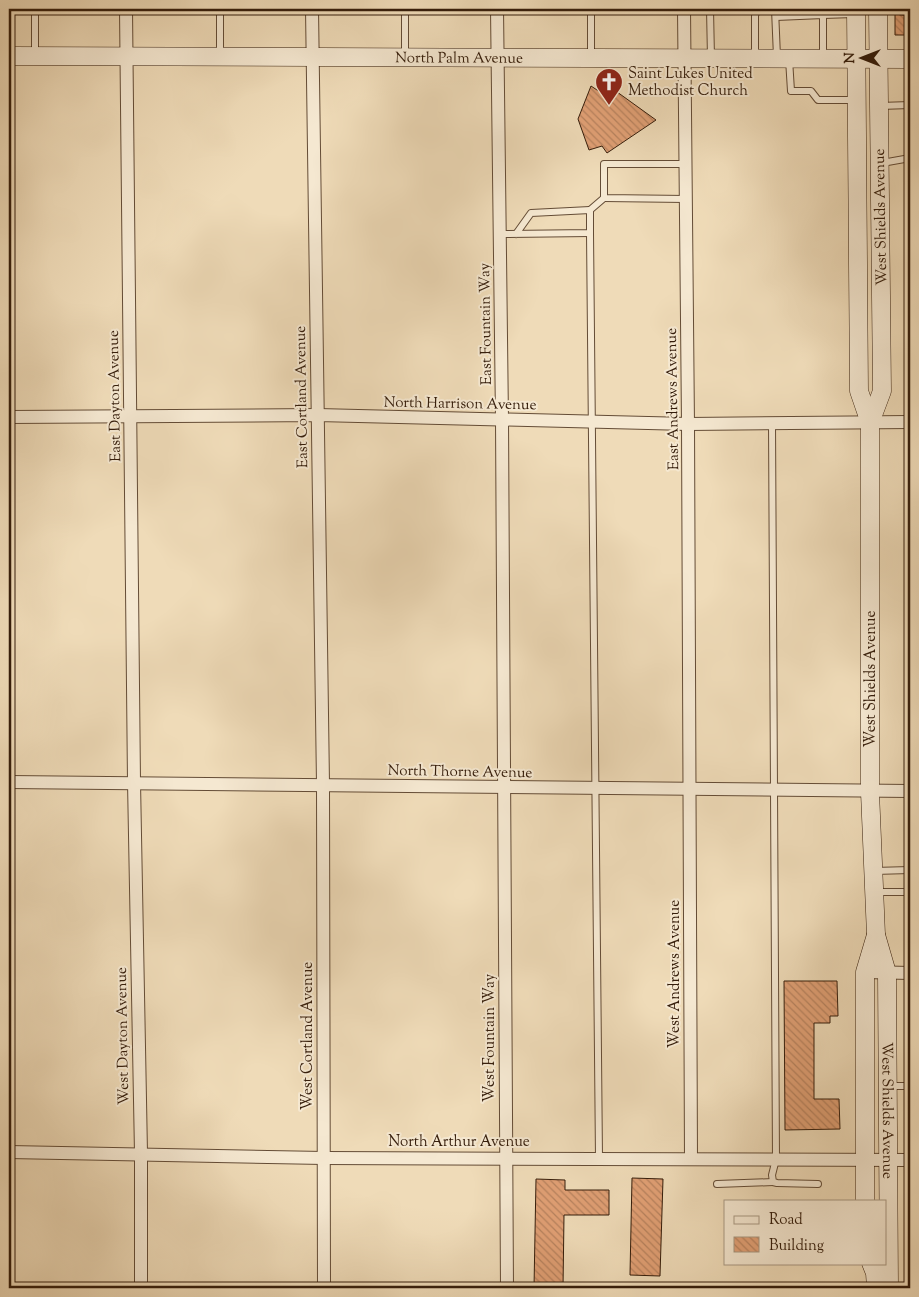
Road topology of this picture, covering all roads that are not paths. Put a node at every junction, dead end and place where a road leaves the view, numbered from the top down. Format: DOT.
graph roads {
  1 [pos="35,9"];
  2 [pos="126,9"];
  3 [pos="220,9"];
  4 [pos="312,9"];
  5 [pos="405,9"];
  6 [pos="497,9"];
  7 [pos="591,9"];
  8 [pos="684,9"];
  9 [pos="710,9"];
  10 [pos="757,9"];
  11 [pos="775,9"];
  12 [pos="878,9"];
  13 [pos="856,11"];
  14 [pos="823,15"];
  15 [pos="776,17"];
  16 [pos="9,56"];
  17 [pos="35,56"];
  18 [pos="220,56"];
  19 [pos="126,57"];
  20 [pos="312,57"];
  21 [pos="405,57"];
  22 [pos="497,58"];
  23 [pos="591,58"];
  24 [pos="684,59"];
  25 [pos="711,59"];
  26 [pos="755,59"];
  27 [pos="783,59"];
  28 [pos="823,59"];
  29 [pos="856,59"];
  30 [pos="878,59"];
  31 [pos="910,59"];
  32 [pos="857,100"];
  33 [pos="879,106"];
  34 [pos="910,106"];
  35 [pos="910,158"];
  36 [pos="880,163"];
  37 [pos="685,164"];
  38 [pos="604,198"];
  39 [pos="686,199"];
  40 [pos="590,210"];
  41 [pos="590,233"];
  42 [pos="500,234"];
  43 [pos="516,234"];
  44 [pos="318,416"];
  45 [pos="9,417"];
  46 [pos="131,417"];
  47 [pos="502,420"];
  48 [pos="591,421"];
  49 [pos="910,422"];
  50 [pos="772,423"];
  51 [pos="870,423"];
  52 [pos="688,424"];
  53 [pos="9,782"];
  54 [pos="134,782"];
  55 [pos="323,784"];
  56 [pos="504,788"];
  57 [pos="597,788"];
  58 [pos="690,789"];
  59 [pos="775,790"];
  60 [pos="910,791"];
  61 [pos="870,792"];
  62 [pos="910,870"];
  63 [pos="873,871"];
  64 [pos="874,892"];
  65 [pos="910,892"];
  66 [pos="876,935"];
  67 [pos="865,972"];
  68 [pos="888,973"];
  69 [pos="910,974"];
  70 [pos="888,1086"];
  71 [pos="910,1086"];
  72 [pos="9,1152"];
  73 [pos="141,1153"];
  74 [pos="506,1157"];
  75 [pos="324,1158"];
  76 [pos="599,1158"];
  77 [pos="691,1159"];
  78 [pos="776,1159"];
  79 [pos="865,1160"];
  80 [pos="888,1160"];
  81 [pos="910,1160"];
  82 [pos="772,1182"];
  83 [pos="717,1184"];
  84 [pos="818,1184"];
  85 [pos="865,1200"];
  86 [pos="866,1264"];
  87 [pos="871,1264"];
  88 [pos="141,1288"];
  89 [pos="324,1288"];
  90 [pos="507,1288"];
  91 [pos="866,1288"];
  92 [pos="876,1288"];
  93 [pos="889,1288"];
  1 -- 17 [label="lane"];
  2 -- 19 [label="street, East Dayton Avenue"];
  3 -- 18 [label="lane"];
  4 -- 20 [label="street, East Cortland Avenue"];
  5 -- 21 [label="lane"];
  6 -- 22 [label="street, East Fountain Way"];
  7 -- 23 [label="lane"];
  8 -- 24 [label="street, East Andrews Avenue"];
  9 -- 25 [label="lane"];
  10 -- 26 [label="lane"];
  11 -- 15 [label="lane"];
  12 -- 30 [label="main road, West Shields Avenue"];
  13 -- 14 [label="lane"];
  13 -- 29 [label="main road, West Shields Avenue"];
  14 -- 15 [label="lane"];
  14 -- 28 [label="lane"];
  15 -- 27 [label="lane"];
  16 -- 17 [label="main road, North Palm Avenue"];
  17 -- 19 [label="main road, North Palm Avenue"];
  18 -- 19 [label="main road, North Palm Avenue"];
  18 -- 20 [label="main road, North Palm Avenue"];
  19 -- 46 [label="street, East Dayton Avenue"];
  20 -- 21 [label="main road, North Palm Avenue"];
  20 -- 44 [label="street, East Cortland Avenue"];
  21 -- 22 [label="main road, North Palm Avenue"];
  22 -- 23 [label="main road, North Palm Avenue"];
  22 -- 42 [label="street, East Fountain Way"];
  23 -- 24 [label="main road, North Palm Avenue"];
  24 -- 25 [label="main road, North Palm Avenue"];
  24 -- 37 [label="street, East Andrews Avenue"];
  25 -- 26 [label="main road, North Palm Avenue"];
  26 -- 27 [label="main road, North Palm Avenue"];
  27 -- 28 [label="main road, North Palm Avenue"];
  27 -- 32 [label="lane"];
  28 -- 29 [label="main road, North Palm Avenue"];
  29 -- 30 [label="main road, North Palm Avenue"];
  29 -- 32 [label="main road, West Shields Avenue"];
  30 -- 31 [label="main road, North Palm Avenue"];
  30 -- 33 [label="main road, West Shields Avenue"];
  32 -- 51 [label="main road, West Shields Avenue"];
  33 -- 34 [label="lane"];
  33 -- 36 [label="main road, West Shields Avenue"];
  35 -- 36 [label="lane"];
  36 -- 51 [label="main road, West Shields Avenue"];
  37 -- 38 [label="lane"];
  37 -- 39 [label="street, East Andrews Avenue"];
  38 -- 39 [label="lane"];
  38 -- 40 [label="lane"];
  39 -- 52 [label="street, East Andrews Avenue"];
  40 -- 41 [label="lane"];
  40 -- 43 [label="lane"];
  41 -- 43 [label="lane"];
  41 -- 48 [label="lane"];
  42 -- 43 [label="lane"];
  42 -- 47 [label="street, East Fountain Way"];
  44 -- 46 [label="street, North Harrison Avenue"];
  44 -- 47 [label="street, North Harrison Avenue"];
  44 -- 55 [label="street, East Cortland Avenue"];
  45 -- 46 [label="street, North Harrison Avenue"];
  46 -- 54 [label="street, East Dayton Avenue"];
  47 -- 48 [label="street, North Harrison Avenue"];
  47 -- 56 [label="street, East Fountain Way"];
  48 -- 52 [label="street, North Harrison Avenue"];
  48 -- 57 [label="lane"];
  49 -- 51 [label="street, North Harrison Avenue"];
  50 -- 51 [label="street, North Harrison Avenue"];
  50 -- 52 [label="street, North Harrison Avenue"];
  50 -- 59 [label="lane"];
  51 -- 61 [label="main road, West Shields Avenue"];
  52 -- 58 [label="street, East Andrews Avenue"];
  53 -- 54 [label="street, North Thorne Avenue"];
  54 -- 55 [label="street, North Thorne Avenue"];
  54 -- 73 [label="street, West Dayton Avenue"];
  55 -- 56 [label="street, North Thorne Avenue"];
  55 -- 75 [label="street, West Cortland Avenue"];
  56 -- 57 [label="street, North Thorne Avenue"];
  56 -- 74 [label="street, West Fountain Way"];
  57 -- 58 [label="street, North Thorne Avenue"];
  57 -- 76 [label="lane"];
  58 -- 59 [label="street, North Thorne Avenue"];
  58 -- 77 [label="street, West Andrews Avenue"];
  59 -- 61 [label="street, North Thorne Avenue"];
  59 -- 78 [label="lane"];
  60 -- 61 [label="street, North Thorne Avenue"];
  61 -- 63 [label="main road, West Shields Avenue"];
  62 -- 63 [label="lane"];
  63 -- 64 [label="main road, West Shields Avenue"];
  64 -- 65 [label="lane"];
  64 -- 66 [label="main road, West Shields Avenue"];
  66 -- 67 [label="main road, West Shields Avenue"];
  66 -- 68 [label="main road, West Shields Avenue"];
  67 -- 68 [label="street"];
  67 -- 79 [label="main road, West Shields Avenue"];
  68 -- 69 [label="street"];
  68 -- 70 [label="main road, West Shields Avenue"];
  70 -- 71 [label="lane"];
  70 -- 80 [label="main road, West Shields Avenue"];
  72 -- 73 [label="street, North Arthur Avenue"];
  73 -- 75 [label="street, North Arthur Avenue"];
  73 -- 88 [label="street, West Dayton Avenue"];
  74 -- 75 [label="street, North Arthur Avenue"];
  74 -- 76 [label="street, North Arthur Avenue"];
  74 -- 90 [label="street, West Fountain Way"];
  75 -- 89 [label="street, West Cortland Avenue"];
  76 -- 77 [label="street, North Arthur Avenue"];
  77 -- 78 [label="street, North Arthur Avenue"];
  78 -- 79 [label="street, North Arthur Avenue"];
  78 -- 82 [label="lane"];
  79 -- 80 [label="street, North Arthur Avenue"];
  79 -- 85 [label="main road, West Shields Avenue"];
  80 -- 81 [label="street, North Arthur Avenue"];
  80 -- 93 [label="main road, West Shields Avenue"];
  82 -- 83 [label="lane"];
  82 -- 84 [label="lane"];
  86 -- 91 [label="main road"];
  87 -- 92 [label="main road"];
}
